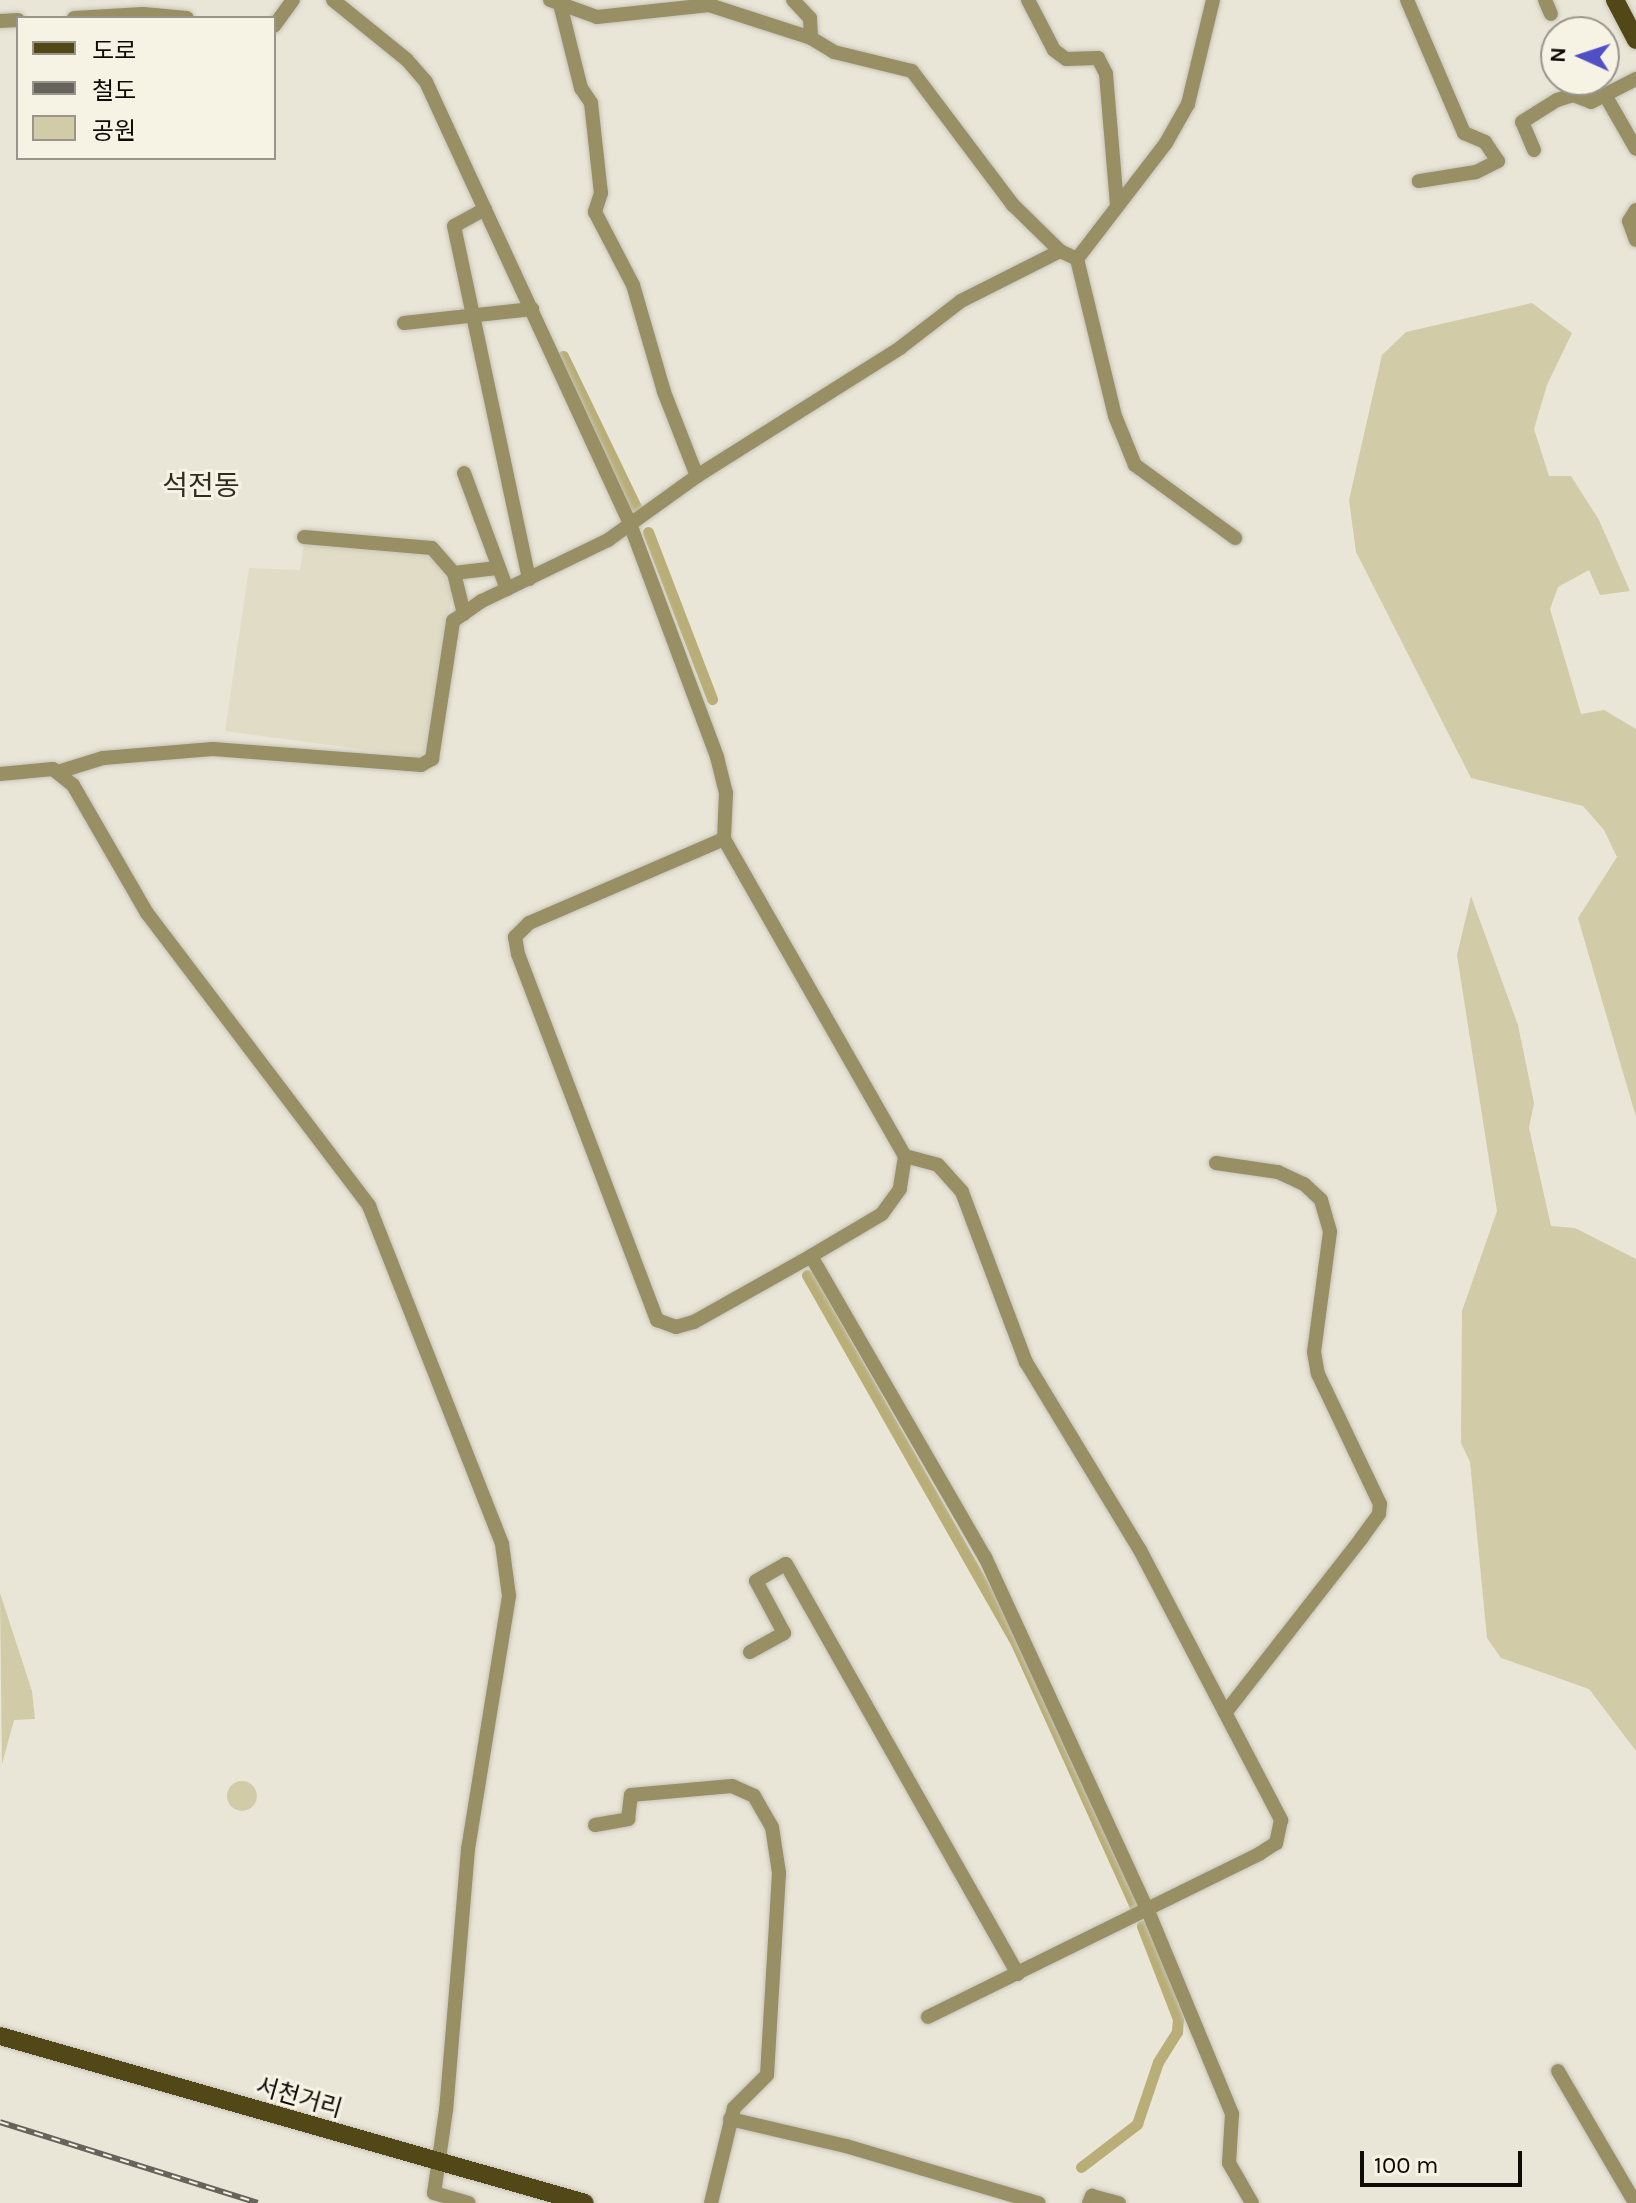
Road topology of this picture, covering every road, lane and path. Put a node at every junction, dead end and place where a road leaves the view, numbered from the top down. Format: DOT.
graph roads {
  1 [pos="293,0"];
  2 [pos="335,0"];
  3 [pos="793,0"];
  4 [pos="1028,0"];
  5 [pos="1206,0"];
  6 [pos="1213,0"];
  7 [pos="1407,0"];
  8 [pos="1615,0"];
  9 [pos="555,2"];
  10 [pos="692,2"];
  11 [pos="108,16"];
  12 [pos="165,16"];
  13 [pos="1209,16"];
  14 [pos="276,23"];
  15 [pos="811,38"];
  16 [pos="1636,40"];
  17 [pos="1570,96"];
  18 [pos="1576,96"];
  19 [pos="1603,96"];
  20 [pos="1606,96"];
  21 [pos="1636,149"];
  22 [pos="1534,150"];
  23 [pos="1419,181"];
  24 [pos="1117,206"];
  25 [pos="485,209"];
  26 [pos="1636,210"];
  27 [pos="1636,240"];
  28 [pos="1060,251"];
  29 [pos="1077,259"];
  30 [pos="532,309"];
  31 [pos="471,318"];
  32 [pos="404,323"];
  33 [pos="464,473"];
  34 [pos="697,476"];
  35 [pos="630,524"];
  36 [pos="304,537"];
  37 [pos="1235,538"];
  38 [pos="497,568"];
  39 [pos="454,573"];
  40 [pos="529,579"];
  41 [pos="507,589"];
  42 [pos="464,614"];
  43 [pos="61,771"];
  44 [pos="0,774"];
  45 [pos="724,839"];
  46 [pos="905,1156"];
  47 [pos="1216,1163"];
  48 [pos="811,1256"];
  49 [pos="750,1652"];
  50 [pos="1226,1712"];
  51 [pos="595,1825"];
  52 [pos="1148,1911"];
  53 [pos="1018,1974"];
  54 [pos="928,2017"];
  55 [pos="0,2036"];
  56 [pos="1558,2071"];
  57 [pos="730,2119"];
  58 [pos="440,2162"];
  59 [pos="469,2203"];
  60 [pos="585,2203"];
  61 [pos="711,2203"];
  62 [pos="1039,2203"];
  63 [pos="1089,2203"];
  64 [pos="1119,2203"];
  65 [pos="1252,2203"];
  66 [pos="1635,2203"];
  1 -- 14 [label="street"];
  2 -- 25 [label="street"];
  3 -- 15 [label="street"];
  4 -- 24 [label="street"];
  5 -- 13 [label="street"];
  6 -- 13 [label="street"];
  7 -- 23 [label="street"];
  8 -- 16 [label="main road"];
  9 -- 10 [label="street"];
  9 -- 34 [label="street"];
  10 -- 15 [label="street"];
  11 -- 12 [label="street"];
  13 -- 24 [label="street"];
  15 -- 28 [label="street"];
  17 -- 22 [label="street"];
  18 -- 19 [label="street"];
  20 -- 21 [label="street"];
  24 -- 29 [label="street"];
  25 -- 30 [label="street"];
  25 -- 31 [label="street"];
  26 -- 27 [label="street"];
  28 -- 29 [label="street"];
  28 -- 34 [label="street"];
  29 -- 37 [label="street"];
  30 -- 31 [label="street"];
  30 -- 35 [label="street"];
  31 -- 32 [label="street"];
  31 -- 40 [label="street"];
  33 -- 38 [label="street"];
  34 -- 35 [label="street"];
  35 -- 40 [label="street"];
  35 -- 45 [label="street"];
  36 -- 39 [label="street"];
  38 -- 39 [label="street"];
  38 -- 41 [label="street"];
  39 -- 42 [label="street"];
  40 -- 41 [label="street"];
  41 -- 42 [label="street"];
  42 -- 43 [label="street"];
  43 -- 44 [label="street"];
  43 -- 58 [label="street"];
  45 -- 46 [label="street"];
  45 -- 48 [label="street"];
  46 -- 48 [label="street"];
  46 -- 50 [label="street"];
  47 -- 50 [label="street"];
  48 -- 52 [label="street"];
  49 -- 53 [label="street"];
  50 -- 52 [label="street"];
  51 -- 57 [label="street"];
  52 -- 53 [label="street"];
  52 -- 65 [label="street"];
  53 -- 54 [label="street"];
  55 -- 58 [label="main road, 서천거리"];
  56 -- 66 [label="street"];
  57 -- 61 [label="street"];
  57 -- 62 [label="street"];
  58 -- 59 [label="street"];
  58 -- 60 [label="main road, 서천거리"];
  63 -- 64 [label="street"];
}
